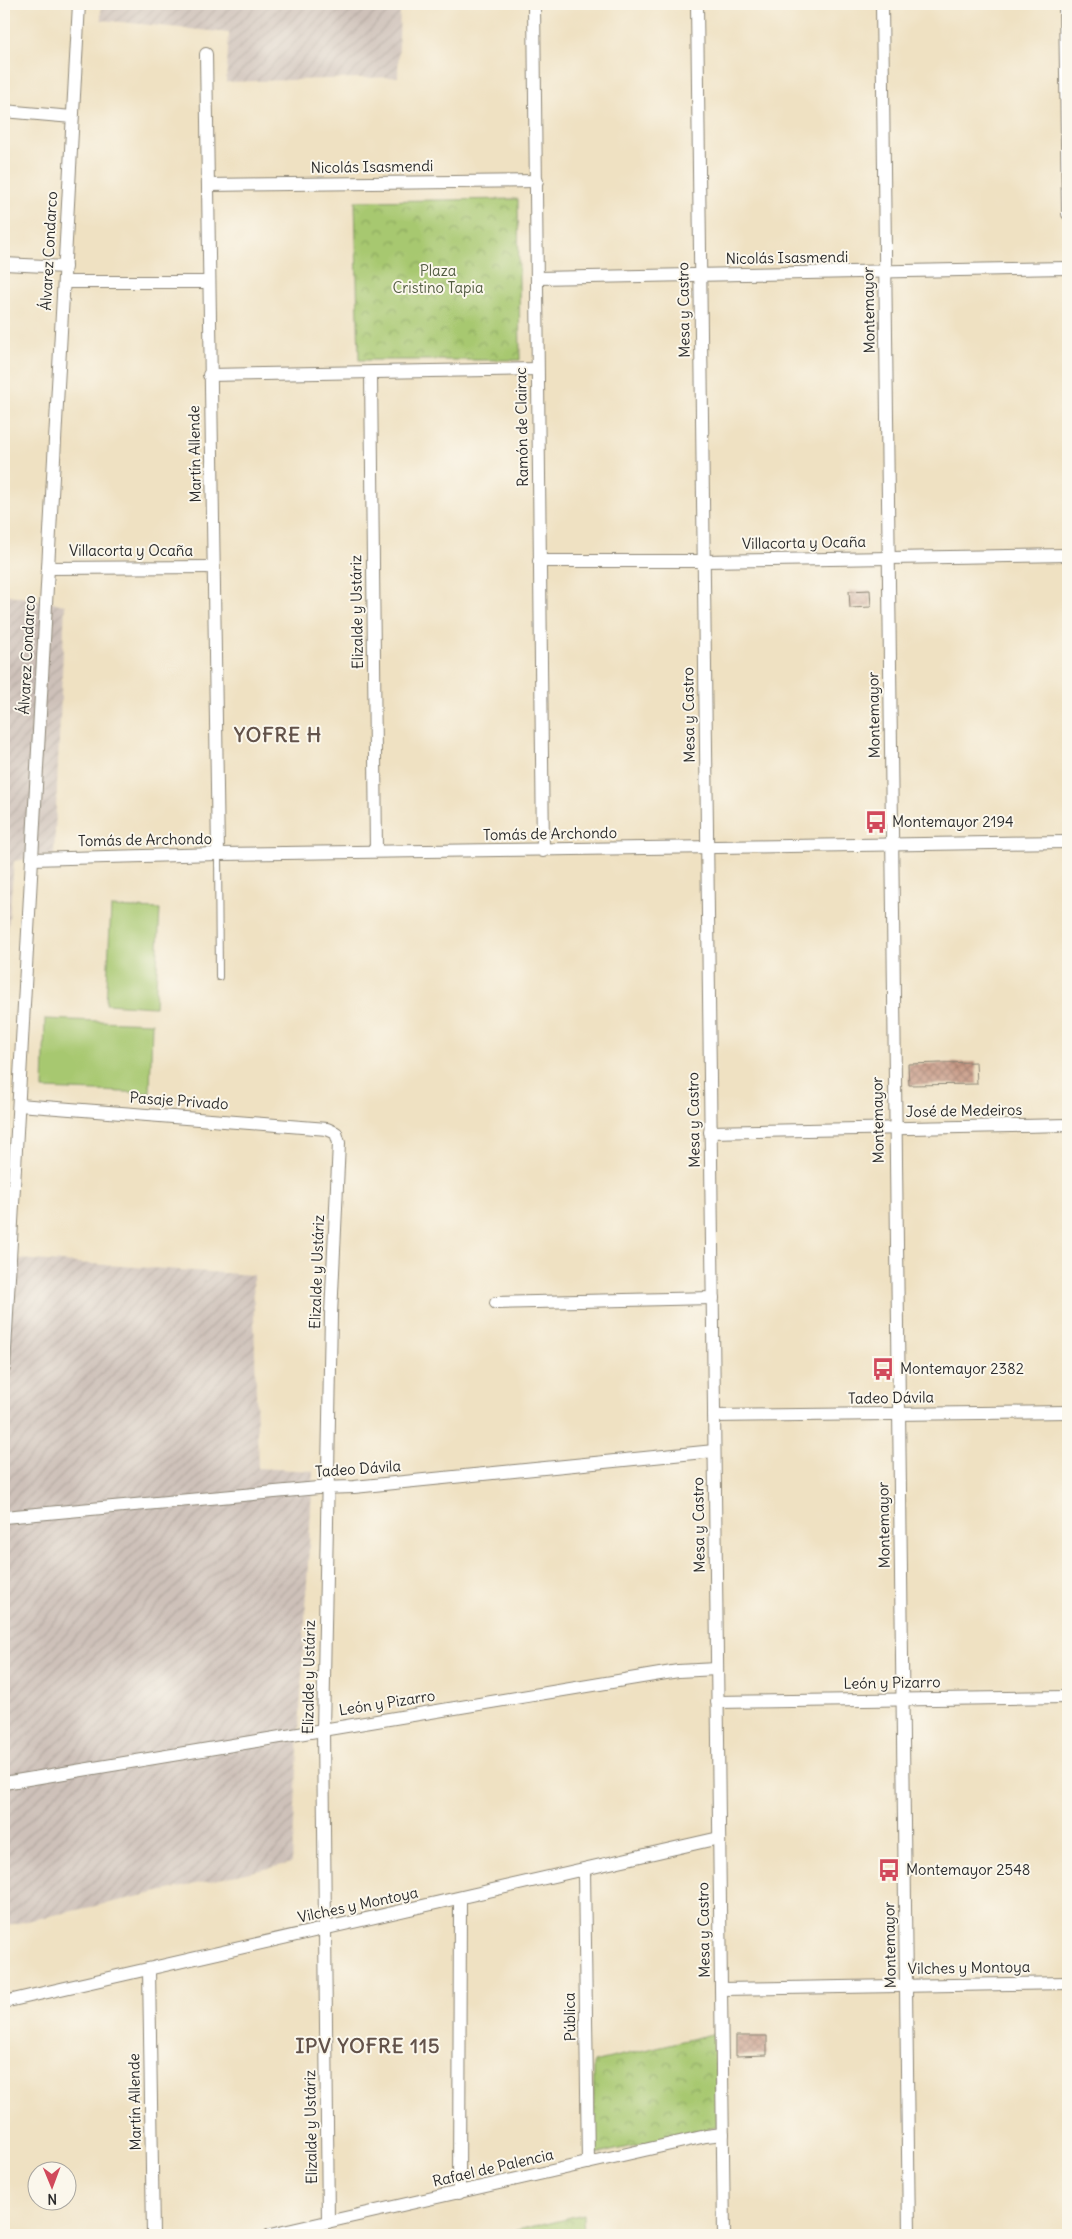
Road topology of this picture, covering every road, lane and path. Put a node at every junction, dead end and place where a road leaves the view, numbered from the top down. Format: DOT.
graph roads {
  1 [pos="80,4"];
  2 [pos="534,4"];
  3 [pos="697,4"];
  4 [pos="882,4"];
  5 [pos="1065,4"];
  6 [pos="206,54"];
  7 [pos="4,111"];
  8 [pos="72,117"];
  9 [pos="537,181"];
  10 [pos="208,185"];
  11 [pos="1068,214"];
  12 [pos="4,264"];
  13 [pos="65,267"];
  14 [pos="1068,268"];
  15 [pos="885,272"];
  16 [pos="700,275"];
  17 [pos="537,278"];
  18 [pos="64,282"];
  19 [pos="208,282"];
  20 [pos="537,369"];
  21 [pos="371,373"];
  22 [pos="210,375"];
  23 [pos="1068,555"];
  24 [pos="888,558"];
  25 [pos="539,561"];
  26 [pos="703,561"];
  27 [pos="48,568"];
  28 [pos="213,568"];
  29 [pos="1068,842"];
  30 [pos="892,845"];
  31 [pos="707,848"];
  32 [pos="543,850"];
  33 [pos="376,852"];
  34 [pos="218,854"];
  35 [pos="32,859"];
  36 [pos="219,977"];
  37 [pos="19,1105"];
  38 [pos="1068,1125"];
  39 [pos="895,1129"];
  40 [pos="710,1132"];
  41 [pos="336,1133"];
  42 [pos="713,1298"];
  43 [pos="496,1303"];
  44 [pos="4,1368"];
  45 [pos="1068,1412"];
  46 [pos="898,1414"];
  47 [pos="714,1416"];
  48 [pos="714,1451"];
  49 [pos="329,1488"];
  50 [pos="4,1517"];
  51 [pos="717,1668"];
  52 [pos="1068,1697"];
  53 [pos="903,1699"];
  54 [pos="717,1702"];
  55 [pos="323,1730"];
  56 [pos="4,1783"];
  57 [pos="719,1838"];
  58 [pos="584,1870"];
  59 [pos="460,1899"];
  60 [pos="325,1928"];
  61 [pos="149,1969"];
  62 [pos="1068,1983"];
  63 [pos="906,1986"];
  64 [pos="721,1990"];
  65 [pos="4,2002"];
  66 [pos="723,2134"];
  67 [pos="588,2163"];
  68 [pos="459,2193"];
  69 [pos="328,2222"];
  70 [pos="153,2235"];
  71 [pos="270,2235"];
  72 [pos="724,2235"];
  73 [pos="909,2235"];
  1 -- 8 [label="street, Álvarez Condarco"];
  2 -- 9 [label="street, Ramón de Clairac"];
  3 -- 16 [label="street, Mesa y Castro"];
  4 -- 15 [label="street, Montemayor"];
  5 -- 11 [label="street"];
  6 -- 10 [label="street, Martín Allende"];
  7 -- 8 [label="street"];
  8 -- 13 [label="street, Álvarez Condarco"];
  9 -- 10 [label="street, Nicolás Isasmendi"];
  9 -- 17 [label="street, Ramón de Clairac"];
  10 -- 19 [label="street, Martín Allende"];
  12 -- 13 [label="street"];
  13 -- 18 [label="street, Álvarez Condarco"];
  14 -- 15 [label="street, Nicolás Isasmendi"];
  15 -- 16 [label="street, Nicolás Isasmendi"];
  15 -- 24 [label="street, Montemayor"];
  16 -- 17 [label="street, Nicolás Isasmendi"];
  16 -- 26 [label="street, Mesa y Castro"];
  17 -- 20 [label="street, Ramón de Clairac"];
  18 -- 19 [label="street"];
  18 -- 27 [label="street, Álvarez Condarco"];
  19 -- 22 [label="street, Martín Allende"];
  20 -- 21 [label="street"];
  20 -- 25 [label="street, Ramón de Clairac"];
  21 -- 22 [label="street"];
  21 -- 33 [label="street, Elizalde y Ustáriz"];
  22 -- 28 [label="street, Martín Allende"];
  23 -- 24 [label="street, Villacorta y Ocaña"];
  24 -- 26 [label="street, Villacorta y Ocaña"];
  24 -- 30 [label="street, Montemayor"];
  25 -- 26 [label="street, Villacorta y Ocaña"];
  25 -- 32 [label="street, Ramón de Clairac"];
  26 -- 31 [label="street, Mesa y Castro"];
  27 -- 28 [label="street, Villacorta y Ocaña"];
  27 -- 35 [label="street, Álvarez Condarco"];
  28 -- 34 [label="street, Martín Allende"];
  29 -- 30 [label="street, Tomás de Archondo"];
  30 -- 31 [label="street, Tomás de Archondo"];
  30 -- 39 [label="street, Montemayor"];
  31 -- 32 [label="street, Tomás de Archondo"];
  31 -- 40 [label="street, Mesa y Castro"];
  32 -- 33 [label="street, Tomás de Archondo"];
  33 -- 34 [label="street, Tomás de Archondo"];
  34 -- 35 [label="street, Tomás de Archondo"];
  34 -- 36 [label="lane"];
  35 -- 37 [label="street, Álvarez Condarco"];
  37 -- 41 [label="street, Pasaje Privado"];
  37 -- 44 [label="street, Álvarez Condarco"];
  38 -- 39 [label="street, José de Medeiros"];
  39 -- 40 [label="street, José de Medeiros"];
  39 -- 46 [label="street, Montemayor"];
  40 -- 42 [label="street, Mesa y Castro"];
  41 -- 49 [label="street, Elizalde y Ustáriz"];
  42 -- 43 [label="street"];
  42 -- 47 [label="street, Mesa y Castro"];
  45 -- 46 [label="street, Tadeo Dávila"];
  46 -- 47 [label="street, Tadeo Dávila"];
  46 -- 53 [label="street, Montemayor"];
  47 -- 48 [label="street, Mesa y Castro"];
  48 -- 49 [label="street, Tadeo Dávila"];
  48 -- 51 [label="street, Mesa y Castro"];
  49 -- 50 [label="street, Tadeo Dávila"];
  49 -- 55 [label="street, Elizalde y Ustáriz"];
  51 -- 54 [label="street, Mesa y Castro"];
  51 -- 55 [label="street, León y Pizarro"];
  52 -- 53 [label="street, León y Pizarro"];
  53 -- 54 [label="street, León y Pizarro"];
  53 -- 63 [label="street, Montemayor"];
  54 -- 57 [label="street, Mesa y Castro"];
  55 -- 56 [label="street, León y Pizarro"];
  55 -- 60 [label="street, Elizalde y Ustáriz"];
  57 -- 58 [label="street, Vilches y Montoya"];
  57 -- 64 [label="street, Mesa y Castro"];
  58 -- 59 [label="street, Vilches y Montoya"];
  58 -- 67 [label="street, Pública"];
  59 -- 60 [label="street, Vilches y Montoya"];
  59 -- 68 [label="street"];
  60 -- 61 [label="street, Vilches y Montoya"];
  60 -- 69 [label="street, Elizalde y Ustáriz"];
  61 -- 65 [label="street, Vilches y Montoya"];
  61 -- 70 [label="street, Martín Allende"];
  62 -- 63 [label="street, Vilches y Montoya"];
  63 -- 64 [label="street, Vilches y Montoya"];
  63 -- 73 [label="street, Montemayor"];
  64 -- 66 [label="street, Mesa y Castro"];
  66 -- 67 [label="street, Rafael de Palencia"];
  66 -- 72 [label="street, Mesa y Castro"];
  67 -- 68 [label="street, Rafael de Palencia"];
  68 -- 69 [label="street, Rafael de Palencia"];
  69 -- 71 [label="street, Rafael de Palencia"];
}
